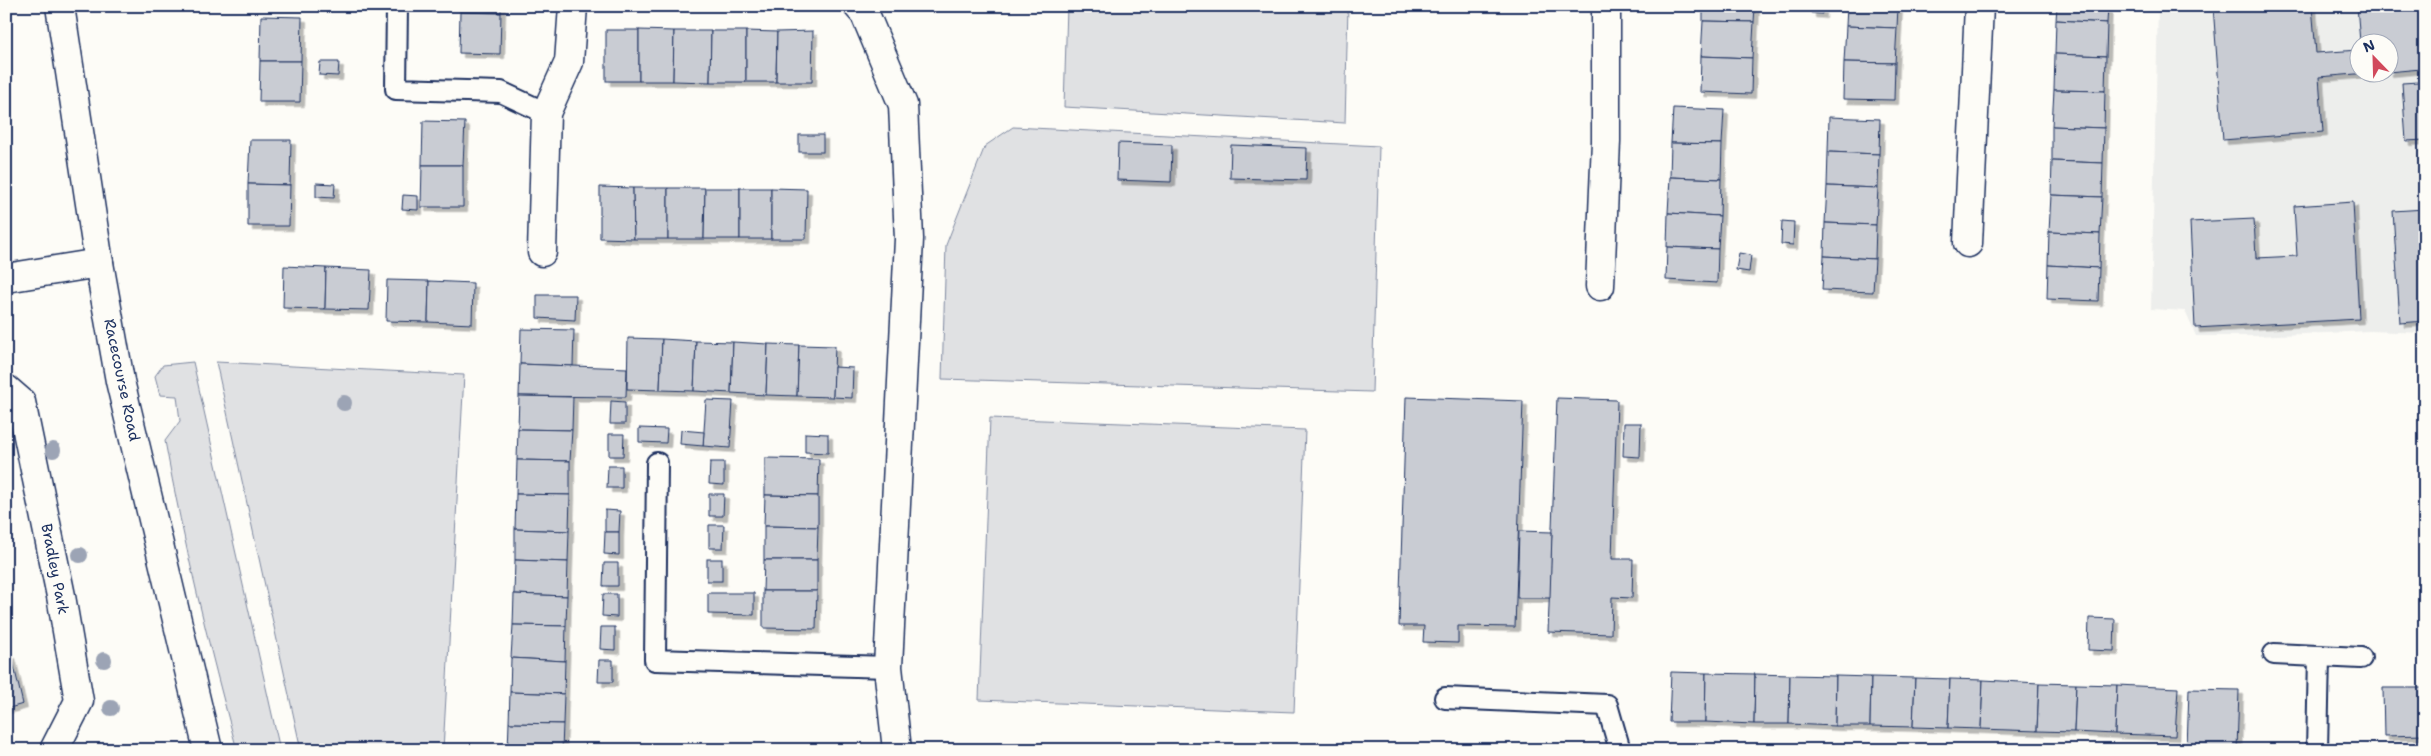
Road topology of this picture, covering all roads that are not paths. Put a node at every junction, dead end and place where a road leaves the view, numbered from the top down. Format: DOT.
graph roads {
  1 [pos="60,6"];
  2 [pos="397,6"];
  3 [pos="573,6"];
  4 [pos="858,6"];
  5 [pos="1606,6"];
  6 [pos="1979,6"];
  7 [pos="546,113"];
  8 [pos="1968,243"];
  9 [pos="542,252"];
  10 [pos="99,264"];
  11 [pos="6,278"];
  12 [pos="1600,286"];
  13 [pos="6,389"];
  14 [pos="657,463"];
  15 [pos="2274,654"];
  16 [pos="2319,656"];
  17 [pos="2360,658"];
  18 [pos="888,667"];
  19 [pos="1445,698"];
  20 [pos="54,750"];
  21 [pos="208,750"];
  22 [pos="897,750"];
  23 [pos="1620,750"];
  24 [pos="2317,750"];
  1 -- 10 [label="street, Racecourse Road"];
  2 -- 7 [label="lane"];
  3 -- 7 [label="street"];
  4 -- 18 [label="street"];
  5 -- 12 [label="street"];
  6 -- 8 [label="street"];
  7 -- 9 [label="street"];
  10 -- 11 [label="street"];
  10 -- 21 [label="street, Racecourse Road"];
  13 -- 20 [label="street, Bradley Park"];
  14 -- 18 [label="lane"];
  15 -- 16 [label="lane"];
  16 -- 17 [label="lane"];
  16 -- 24 [label="lane"];
  18 -- 22 [label="street"];
  19 -- 23 [label="lane"];
}
